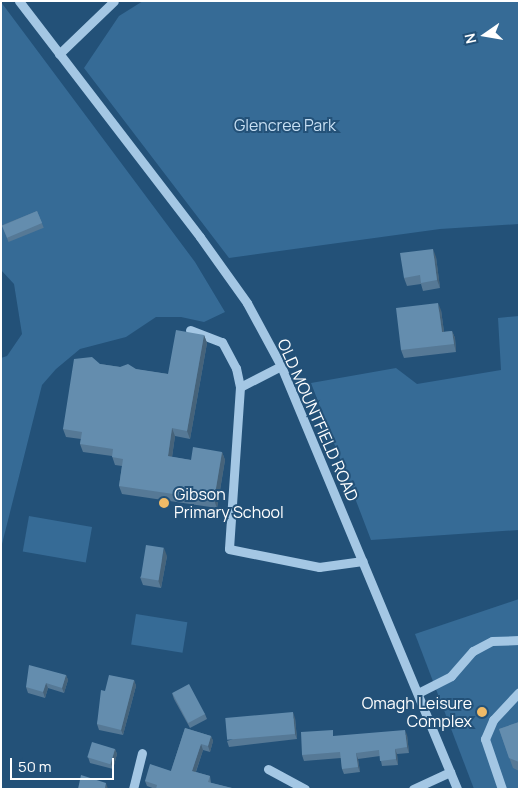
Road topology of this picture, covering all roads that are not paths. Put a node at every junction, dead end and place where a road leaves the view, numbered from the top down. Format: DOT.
graph roads {
  1 [pos="19,1"];
  2 [pos="114,1"];
  3 [pos="59,54"];
  4 [pos="190,330"];
  5 [pos="281,366"];
  6 [pos="240,387"];
  7 [pos="363,561"];
  8 [pos="519,640"];
  9 [pos="519,692"];
  10 [pos="418,693"];
  11 [pos="142,754"];
  12 [pos="268,769"];
  13 [pos="450,772"];
  14 [pos="133,789"];
  15 [pos="304,789"];
  16 [pos="413,789"];
  17 [pos="457,789"];
  18 [pos="502,789"];
  1 -- 3 [label="street, OLD MOUNTFIELD ROAD"];
  2 -- 3 [label="street"];
  3 -- 5 [label="street, OLD MOUNTFIELD ROAD"];
  4 -- 6 [label="street"];
  5 -- 6 [label="street"];
  5 -- 7 [label="street, OLD MOUNTFIELD ROAD"];
  6 -- 7 [label="street"];
  7 -- 10 [label="street, OLD MOUNTFIELD ROAD"];
  8 -- 10 [label="street"];
  9 -- 18 [label="street"];
  10 -- 13 [label="street, OLD MOUNTFIELD ROAD"];
  11 -- 14 [label="street"];
  12 -- 15 [label="street"];
  13 -- 16 [label="street"];
  13 -- 17 [label="street, OLD MOUNTFIELD ROAD"];
}
